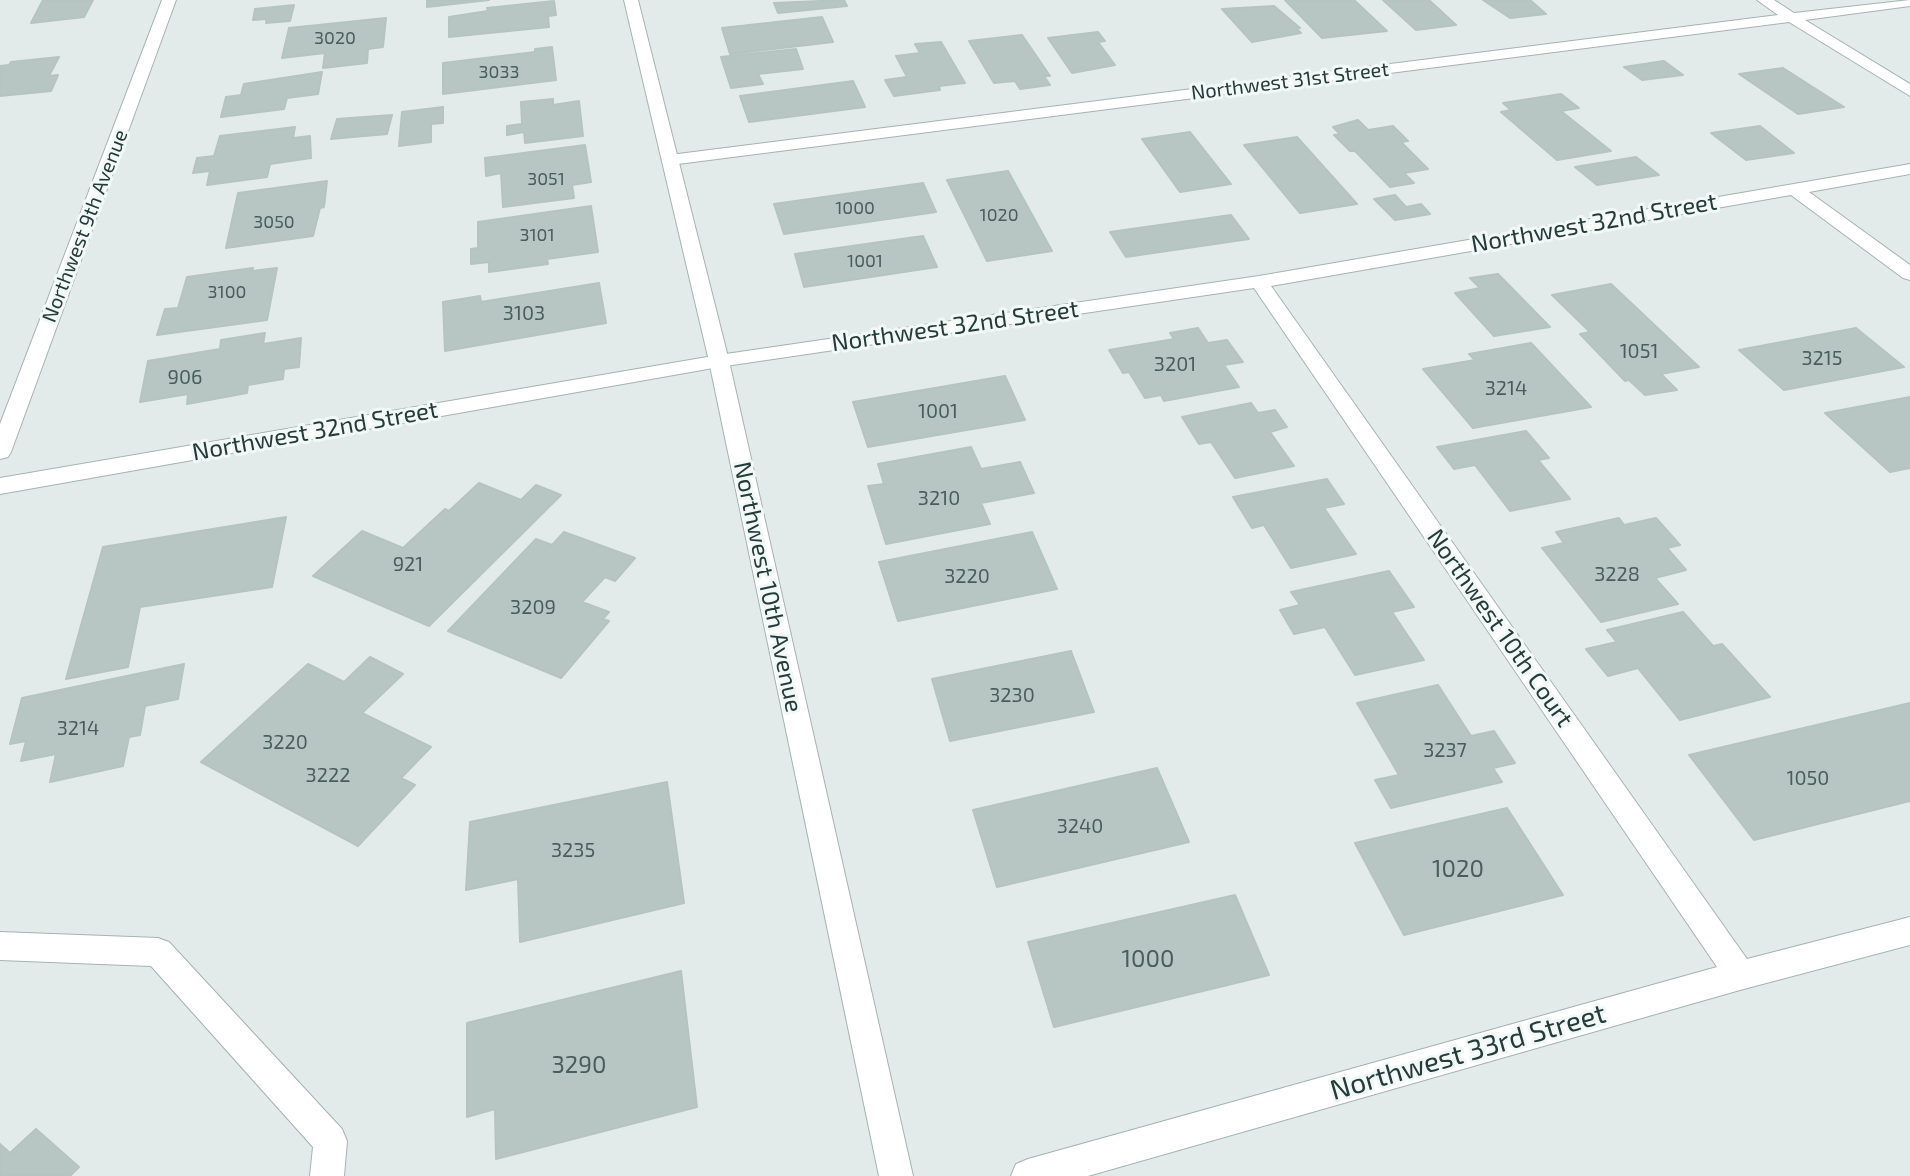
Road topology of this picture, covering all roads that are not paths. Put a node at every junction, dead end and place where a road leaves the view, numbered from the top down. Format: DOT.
graph roads {
  1 [pos="169,0"];
  2 [pos="631,0"];
  3 [pos="1764,0"];
  4 [pos="1910,2"];
  5 [pos="1793,18"];
  6 [pos="1910,91"];
  7 [pos="670,160"];
  8 [pos="1910,169"];
  9 [pos="1793,188"];
  10 [pos="1910,274"];
  11 [pos="1259,282"];
  12 [pos="719,361"];
  13 [pos="0,452"];
  14 [pos="0,486"];
  15 [pos="1910,931"];
  16 [pos="0,946"];
  17 [pos="1740,975"];
  18 [pos="327,1176"];
  19 [pos="896,1176"];
  20 [pos="1028,1176"];
  1 -- 13 [label="street, Northwest 9th Avenue"];
  2 -- 7 [label="street, Northwest 10th Avenue"];
  3 -- 5 [label="street"];
  4 -- 5 [label="street, Northwest 31st Street"];
  5 -- 6 [label="street"];
  5 -- 7 [label="street, Northwest 31st Street"];
  7 -- 12 [label="street, Northwest 10th Avenue"];
  8 -- 9 [label="street, Northwest 32nd Street"];
  9 -- 10 [label="street"];
  9 -- 11 [label="street, Northwest 32nd Street"];
  11 -- 12 [label="street, Northwest 32nd Street"];
  11 -- 17 [label="street, Northwest 10th Court"];
  12 -- 14 [label="street, Northwest 32nd Street"];
  12 -- 19 [label="street, Northwest 10th Avenue"];
  15 -- 17 [label="street, Northwest 33rd Street"];
  16 -- 18 [label="street"];
  17 -- 20 [label="street, Northwest 33rd Street"];
}
